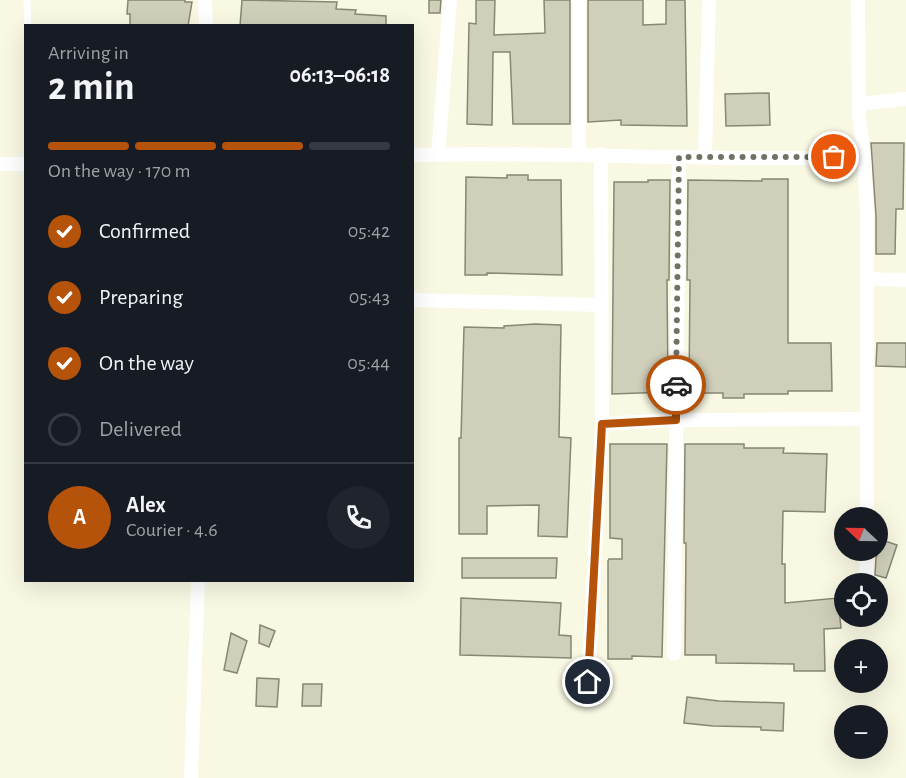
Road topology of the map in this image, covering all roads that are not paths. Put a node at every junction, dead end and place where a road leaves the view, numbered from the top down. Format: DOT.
graph roads {
  1 [pos="27,0"];
  2 [pos="206,0"];
  3 [pos="450,0"];
  4 [pos="579,0"];
  5 [pos="709,0"];
  6 [pos="858,0"];
  7 [pos="28,24"];
  8 [pos="206,24"];
  9 [pos="906,99"];
  10 [pos="859,104"];
  11 [pos="438,154"];
  12 [pos="579,154"];
  13 [pos="601,154"];
  14 [pos="414,155"];
  15 [pos="679,157"];
  16 [pos="705,157"];
  17 [pos="864,157"];
  18 [pos="0,164"];
  19 [pos="24,164"];
  20 [pos="867,279"];
  21 [pos="906,280"];
  22 [pos="414,300"];
  23 [pos="601,305"];
  24 [pos="867,419"];
  25 [pos="676,420"];
  26 [pos="602,424"];
  27 [pos="867,507"];
  28 [pos="198,582"];
  29 [pos="674,654"];
  30 [pos="588,682"];
  31 [pos="191,778"];
  1 -- 7 [label="lane"];
  2 -- 8 [label="street"];
  3 -- 11 [label="street"];
  4 -- 12 [label="street"];
  5 -- 16 [label="street"];
  6 -- 10 [label="street"];
  9 -- 10 [label="street"];
  10 -- 17 [label="street"];
  11 -- 12 [label="street"];
  11 -- 14 [label="street"];
  12 -- 13 [label="street"];
  13 -- 15 [label="street"];
  13 -- 23 [label="street"];
  15 -- 16 [label="street"];
  15 -- 25 [label="street"];
  16 -- 17 [label="street"];
  17 -- 20 [label="street"];
  18 -- 19 [label="street"];
  20 -- 21 [label="street"];
  20 -- 24 [label="street"];
  22 -- 23 [label="street"];
  23 -- 26 [label="street"];
  24 -- 25 [label="street"];
  24 -- 27 [label="street"];
  25 -- 26 [label="street"];
  25 -- 29 [label="street"];
  26 -- 30 [label="street"];
  28 -- 31 [label="street"];
}
